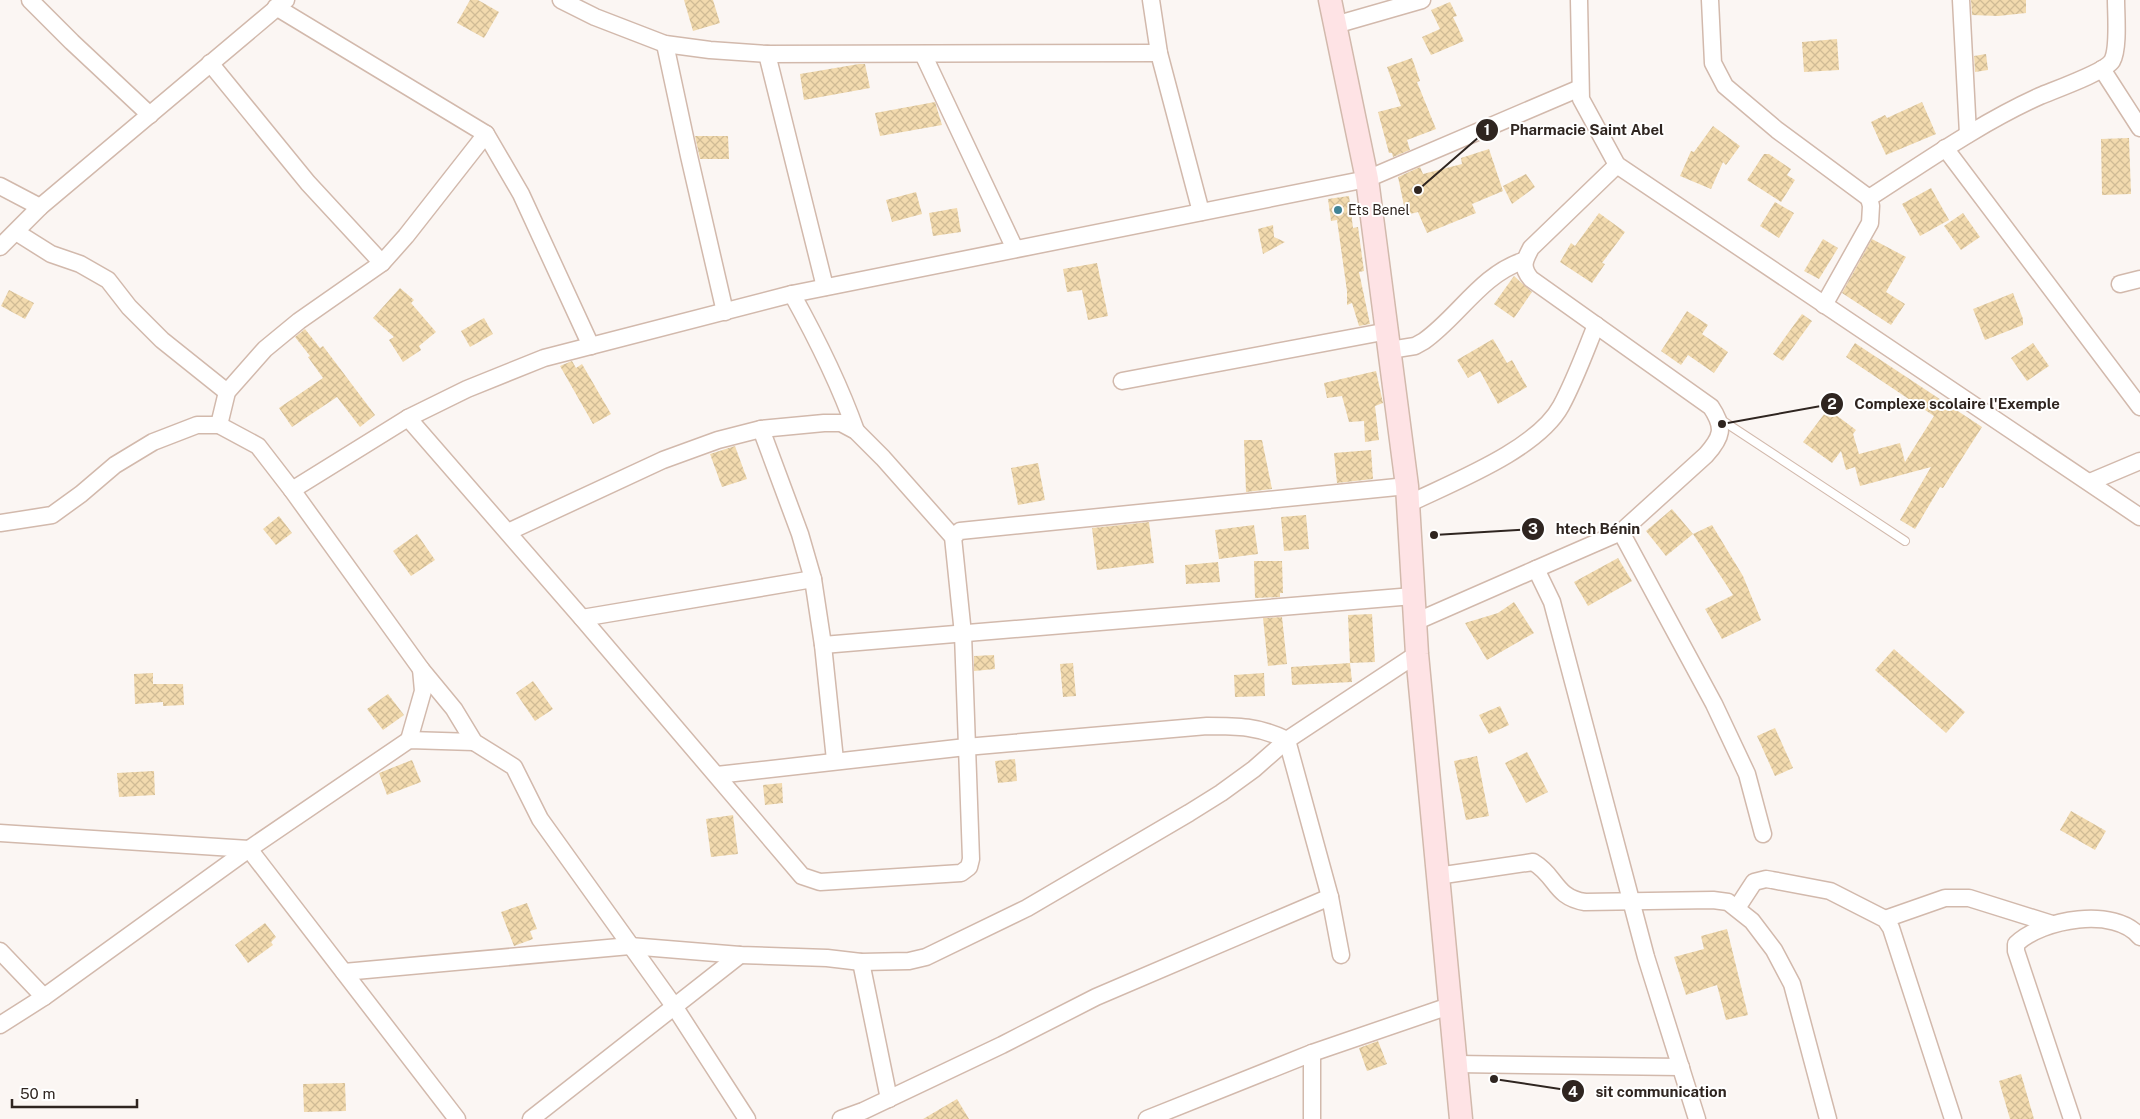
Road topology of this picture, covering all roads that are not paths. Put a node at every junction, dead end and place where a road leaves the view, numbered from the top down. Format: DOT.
graph roads {
  1 [pos="30,0"];
  2 [pos="561,0"];
  3 [pos="1151,0"];
  4 [pos="1330,0"];
  5 [pos="1422,0"];
  6 [pos="1579,0"];
  7 [pos="1710,0"];
  8 [pos="1961,0"];
  9 [pos="2116,0"];
  10 [pos="281,3"];
  11 [pos="582,5"];
  12 [pos="1335,25"];
  13 [pos="665,44"];
  14 [pos="1159,53"];
  15 [pos="767,54"];
  16 [pos="923,54"];
  17 [pos="210,64"];
  18 [pos="2102,69"];
  19 [pos="1580,88"];
  20 [pos="150,114"];
  21 [pos="2140,128"];
  22 [pos="486,134"];
  23 [pos="1968,134"];
  24 [pos="1945,148"];
  25 [pos="1617,165"];
  26 [pos="1367,179"];
  27 [pos="0,186"];
  28 [pos="1869,198"];
  29 [pos="40,207"];
  30 [pos="1202,212"];
  31 [pos="16,232"];
  32 [pos="0,247"];
  33 [pos="1015,249"];
  34 [pos="1523,261"];
  35 [pos="382,263"];
  36 [pos="2140,279"];
  37 [pos="2120,284"];
  38 [pos="825,287"];
  39 [pos="792,294"];
  40 [pos="1824,305"];
  41 [pos="725,312"];
  42 [pos="1596,325"];
  43 [pos="1389,340"];
  44 [pos="591,346"];
  45 [pos="1122,381"];
  46 [pos="227,392"];
  47 [pos="2140,407"];
  48 [pos="408,418"];
  49 [pos="1718,418"];
  50 [pos="219,426"];
  51 [pos="761,430"];
  52 [pos="856,431"];
  53 [pos="2140,461"];
  54 [pos="2090,482"];
  55 [pos="292,490"];
  56 [pos="1408,495"];
  57 [pos="2140,517"];
  58 [pos="0,523"];
  59 [pos="508,532"];
  60 [pos="1621,532"];
  61 [pos="953,537"];
  62 [pos="1906,541"];
  63 [pos="1536,569"];
  64 [pos="813,579"];
  65 [pos="1414,596"];
  66 [pos="582,618"];
  67 [pos="1415,622"];
  68 [pos="963,634"];
  69 [pos="823,645"];
  70 [pos="1417,654"];
  71 [pos="421,669"];
  72 [pos="409,740"];
  73 [pos="1287,740"];
  74 [pos="474,742"];
  75 [pos="966,747"];
  76 [pos="835,760"];
  77 [pos="716,775"];
  78 [pos="0,833"];
  79 [pos="1763,834"];
  80 [pos="249,849"];
  81 [pos="1437,876"];
  82 [pos="1330,897"];
  83 [pos="1632,902"];
  84 [pos="1737,908"];
  85 [pos="1885,919"];
  86 [pos="2052,924"];
  87 [pos="2140,937"];
  88 [pos="630,946"];
  89 [pos="0,951"];
  90 [pos="740,955"];
  91 [pos="1341,955"];
  92 [pos="861,962"];
  93 [pos="344,972"];
  94 [pos="44,997"];
  95 [pos="674,1006"];
  96 [pos="1449,1006"];
  97 [pos="0,1025"];
  98 [pos="1312,1053"];
  99 [pos="1456,1064"];
  100 [pos="1681,1067"];
  101 [pos="889,1099"];
  102 [pos="1155,1117"];
  103 [pos="457,1119"];
  104 [pos="531,1119"];
  105 [pos="747,1119"];
  106 [pos="841,1119"];
  107 [pos="1312,1119"];
  108 [pos="1461,1119"];
  109 [pos="1697,1119"];
  110 [pos="1828,1119"];
  111 [pos="1953,1119"];
  112 [pos="2072,1119"];
  1 -- 20 [label="street"];
  2 -- 11 [label="street"];
  3 -- 14 [label="street"];
  4 -- 12 [label="street"];
  5 -- 12 [label="street"];
  6 -- 19 [label="street"];
  7 -- 28 [label="street"];
  8 -- 23 [label="street"];
  9 -- 18 [label="street"];
  10 -- 17 [label="street"];
  10 -- 22 [label="street"];
  11 -- 13 [label="street"];
  12 -- 26 [label="street"];
  13 -- 15 [label="street"];
  13 -- 41 [label="street"];
  14 -- 16 [label="street"];
  14 -- 30 [label="street"];
  15 -- 16 [label="street"];
  15 -- 38 [label="street"];
  16 -- 33 [label="street"];
  17 -- 20 [label="street"];
  17 -- 35 [label="street"];
  18 -- 21 [label="street"];
  18 -- 23 [label="street"];
  19 -- 25 [label="street"];
  19 -- 26 [label="street"];
  20 -- 29 [label="street"];
  22 -- 35 [label="street"];
  22 -- 44 [label="street"];
  23 -- 24 [label="street"];
  24 -- 28 [label="street"];
  24 -- 47 [label="street"];
  25 -- 34 [label="street"];
  25 -- 40 [label="street"];
  26 -- 30 [label="street"];
  26 -- 43 [label="street"];
  27 -- 29 [label="street"];
  28 -- 40 [label="street"];
  29 -- 31 [label="street"];
  30 -- 33 [label="street"];
  31 -- 32 [label="street"];
  31 -- 46 [label="street"];
  33 -- 38 [label="street"];
  34 -- 42 [label="street"];
  34 -- 43 [label="street"];
  35 -- 46 [label="street"];
  36 -- 37 [label="street"];
  38 -- 39 [label="street"];
  39 -- 41 [label="street"];
  39 -- 52 [label="street"];
  40 -- 54 [label="street"];
  41 -- 44 [label="street"];
  42 -- 49 [label="street"];
  42 -- 56 [label="street"];
  43 -- 45 [label="street"];
  43 -- 56 [label="street"];
  44 -- 48 [label="street"];
  46 -- 50 [label="street"];
  48 -- 55 [label="street"];
  48 -- 59 [label="street"];
  49 -- 60 [label="street"];
  49 -- 62 [label="lane"];
  50 -- 55 [label="street"];
  50 -- 58 [label="street"];
  51 -- 52 [label="street"];
  51 -- 59 [label="street"];
  51 -- 64 [label="street"];
  52 -- 61 [label="street"];
  53 -- 54 [label="street"];
  54 -- 57 [label="street"];
  55 -- 71 [label="street"];
  56 -- 61 [label="street"];
  56 -- 65 [label="street"];
  59 -- 66 [label="street"];
  60 -- 63 [label="street"];
  60 -- 79 [label="street"];
  61 -- 68 [label="street"];
  63 -- 67 [label="street"];
  63 -- 83 [label="street"];
  64 -- 66 [label="street"];
  64 -- 69 [label="street"];
  65 -- 67 [label="street"];
  65 -- 68 [label="street"];
  66 -- 77 [label="street"];
  67 -- 70 [label="street"];
  68 -- 69 [label="street"];
  68 -- 75 [label="street"];
  69 -- 76 [label="street"];
  70 -- 73 [label="street"];
  70 -- 81 [label="street"];
  71 -- 72 [label="street"];
  71 -- 74 [label="street"];
  72 -- 74 [label="street"];
  72 -- 80 [label="street"];
  73 -- 75 [label="street"];
  73 -- 82 [label="street"];
  73 -- 92 [label="street"];
  74 -- 88 [label="street"];
  75 -- 76 [label="street"];
  75 -- 77 [label="street"];
  76 -- 77 [label="street"];
  78 -- 80 [label="street"];
  80 -- 93 [label="street"];
  80 -- 94 [label="street"];
  81 -- 83 [label="street"];
  81 -- 96 [label="street"];
  82 -- 91 [label="street"];
  82 -- 101 [label="street"];
  83 -- 84 [label="street"];
  83 -- 100 [label="street"];
  84 -- 85 [label="street"];
  84 -- 110 [label="street"];
  85 -- 86 [label="street"];
  85 -- 111 [label="street"];
  86 -- 87 [label="street"];
  86 -- 112 [label="street"];
  88 -- 90 [label="street"];
  88 -- 93 [label="street"];
  88 -- 95 [label="street"];
  89 -- 94 [label="street"];
  90 -- 92 [label="street"];
  90 -- 95 [label="street"];
  92 -- 101 [label="street"];
  93 -- 103 [label="street"];
  94 -- 97 [label="street"];
  95 -- 104 [label="street"];
  95 -- 105 [label="street"];
  96 -- 98 [label="street"];
  96 -- 99 [label="street"];
  98 -- 102 [label="street"];
  98 -- 107 [label="street"];
  99 -- 100 [label="street"];
  99 -- 108 [label="street"];
  100 -- 109 [label="street"];
  101 -- 106 [label="street"];
}
